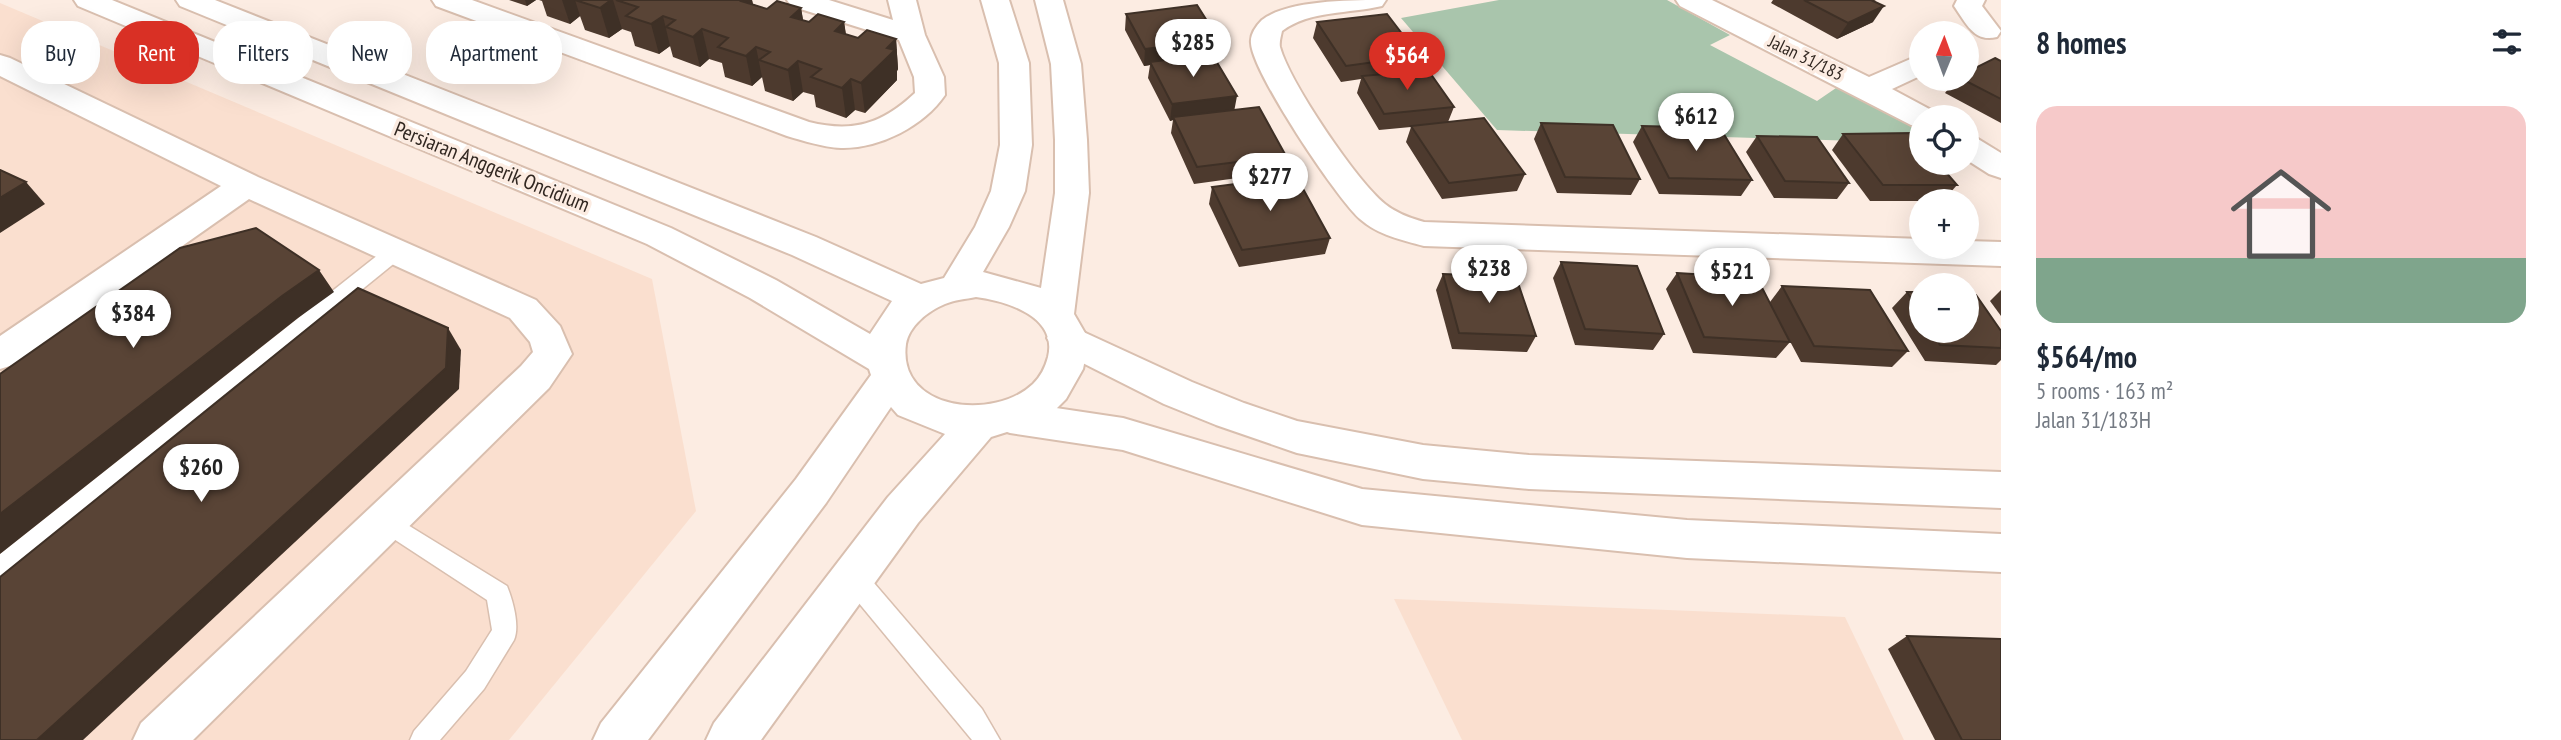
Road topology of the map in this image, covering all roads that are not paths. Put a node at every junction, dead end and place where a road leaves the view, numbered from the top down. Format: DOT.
graph roads {
  1 [pos="88,0"];
  2 [pos="190,0"];
  3 [pos="446,0"];
  4 [pos="801,0"];
  5 [pos="902,0"];
  6 [pos="995,0"];
  7 [pos="1049,0"];
  8 [pos="1372,0"];
  9 [pos="1690,0"];
  10 [pos="1970,0"];
  11 [pos="911,35"];
  12 [pos="1985,35"];
  13 [pos="0,64"];
  14 [pos="1909,69"];
  15 [pos="1869,89"];
  16 [pos="1909,111"];
  17 [pos="1979,153"];
  18 [pos="2001,167"];
  19 [pos="246,186"];
  20 [pos="395,252"];
  21 [pos="2001,254"];
  22 [pos="958,285"];
  23 [pos="920,299"];
  24 [pos="1060,327"];
  25 [pos="0,355"];
  26 [pos="887,369"];
  27 [pos="995,419"];
  28 [pos="2001,490"];
  29 [pos="385,521"];
  30 [pos="2001,553"];
  31 [pos="0,568"];
  32 [pos="853,577"];
  33 [pos="158,740"];
  34 [pos="423,740"];
  35 [pos="618,740"];
  36 [pos="731,740"];
  37 [pos="987,740"];
  1 -- 26 [label="street, Persiaran Anggerik Oncidium"];
  2 -- 23 [label="street, Persiaran Anggerik Oncidium"];
  3 -- 11 [label="street"];
  4 -- 11 [label="street"];
  5 -- 11 [label="street"];
  6 -- 22 [label="street"];
  7 -- 24 [label="street"];
  8 -- 21 [label="street"];
  9 -- 15 [label="street, Jalan 31/183"];
  10 -- 12 [label="street"];
  13 -- 19 [label="street"];
  14 -- 15 [label="street"];
  15 -- 16 [label="street, Jalan 31/183"];
  17 -- 18 [label="street"];
  19 -- 20 [label="street"];
  19 -- 25 [label="street"];
  20 -- 29 [label="street"];
  20 -- 31 [label="lane"];
  22 -- 23 [label="street"];
  22 -- 24 [label="street"];
  23 -- 26 [label="street"];
  24 -- 27 [label="street"];
  24 -- 28 [label="street"];
  26 -- 27 [label="street"];
  26 -- 35 [label="street"];
  27 -- 30 [label="street"];
  27 -- 32 [label="street"];
  29 -- 33 [label="street"];
  29 -- 34 [label="lane"];
  32 -- 36 [label="street"];
  32 -- 37 [label="lane"];
}
